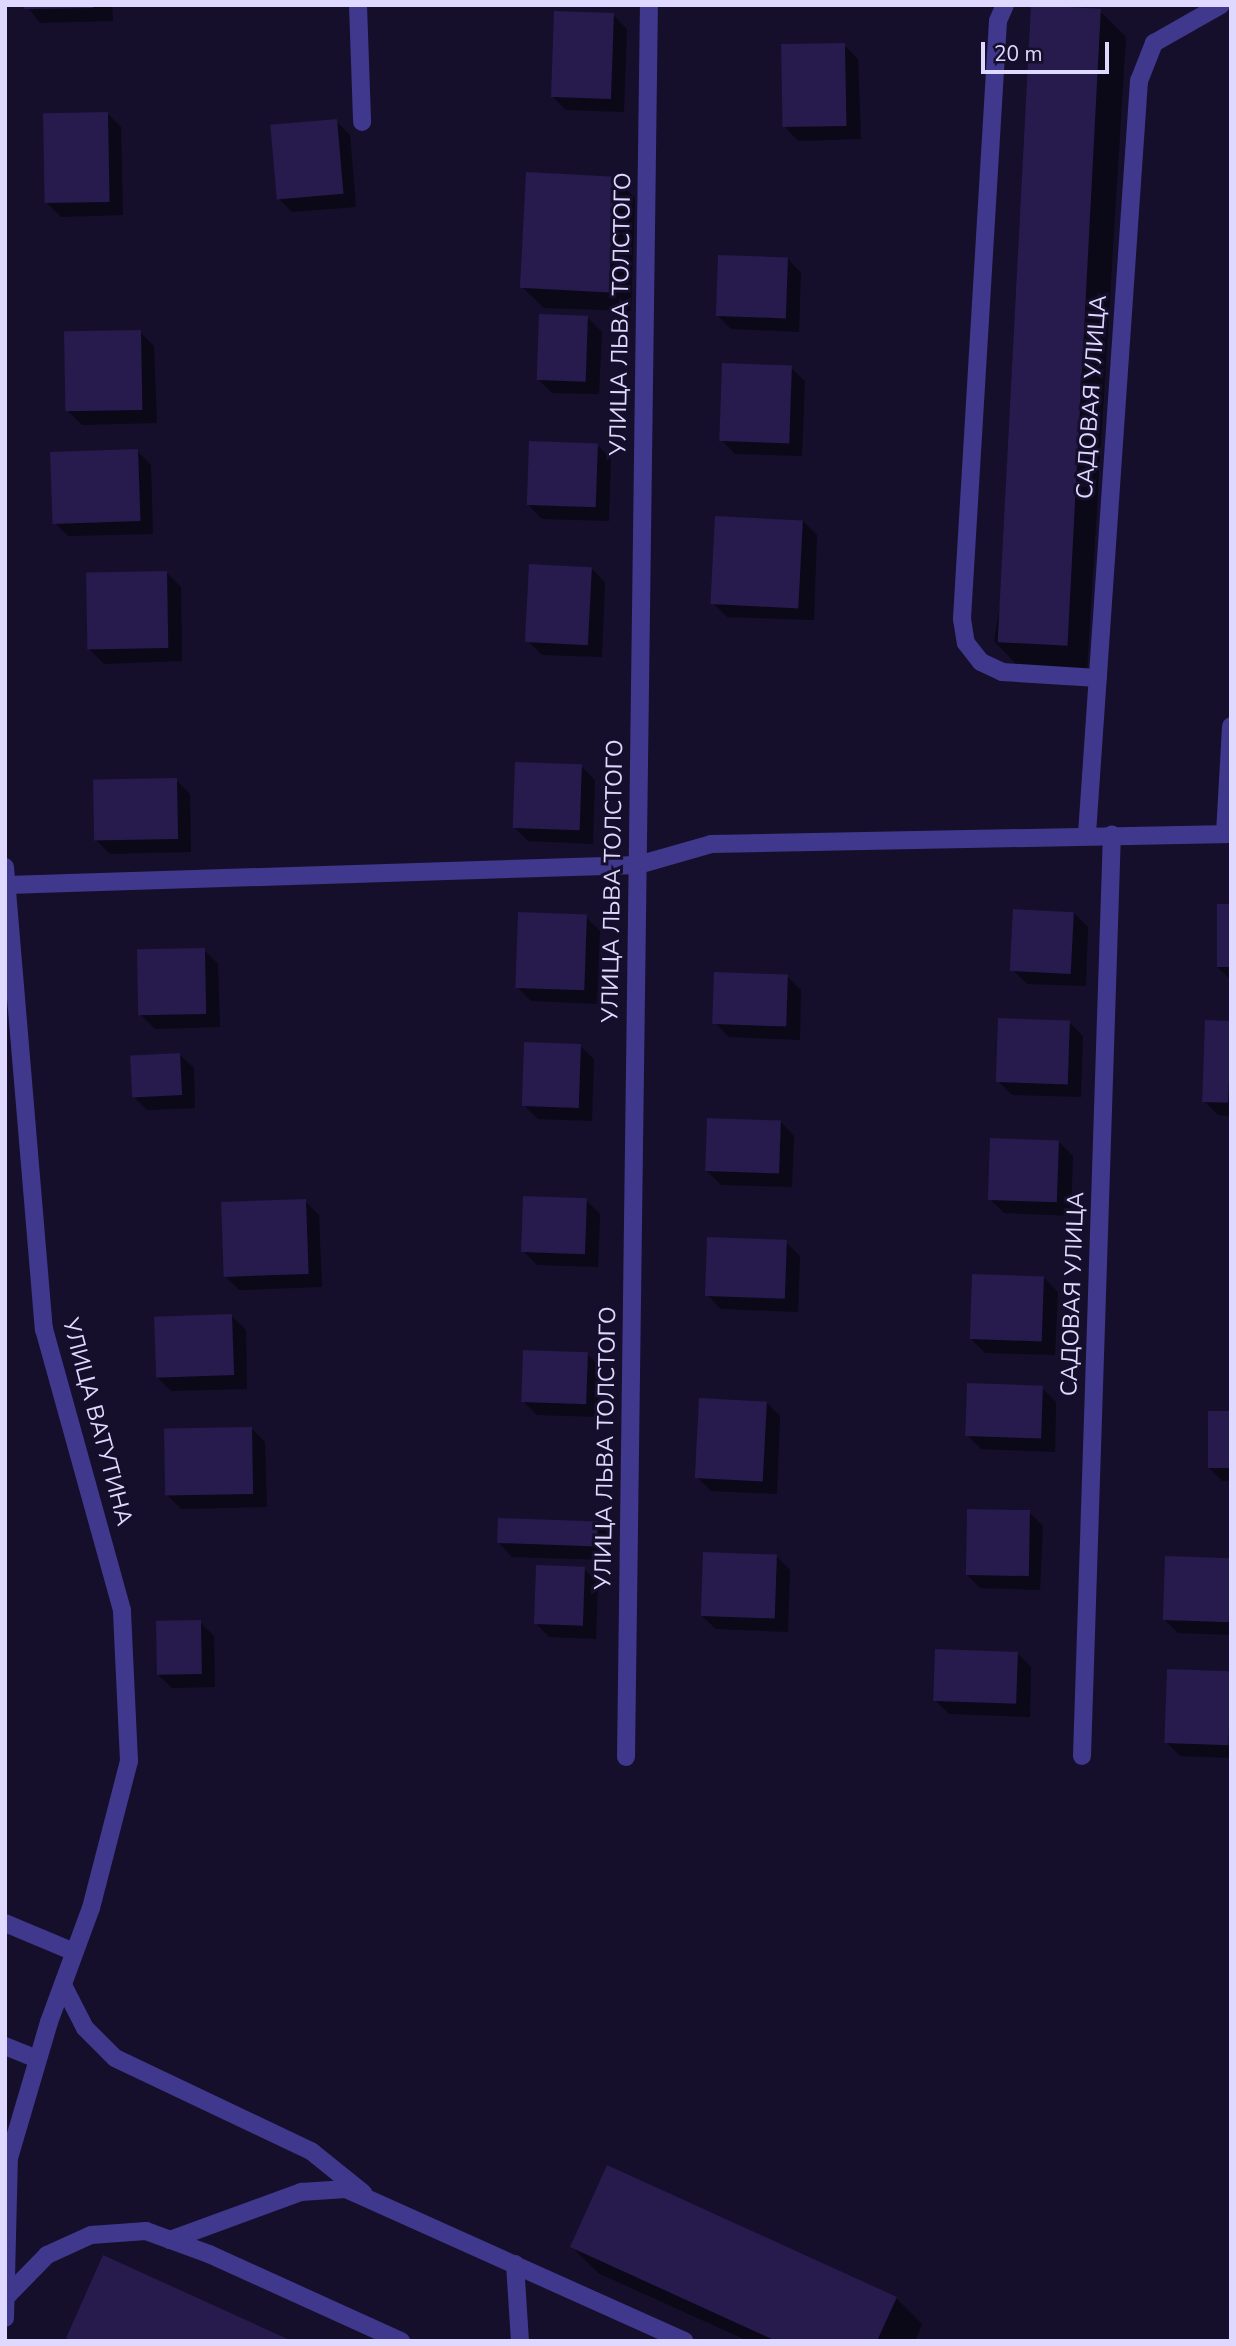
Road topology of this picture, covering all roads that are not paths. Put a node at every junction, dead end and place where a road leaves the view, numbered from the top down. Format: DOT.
graph roads {
  1 [pos="358,5"];
  2 [pos="649,5"];
  3 [pos="1005,5"];
  4 [pos="1221,5"];
  5 [pos="362,122"];
  6 [pos="1098,678"];
  7 [pos="1231,726"];
  8 [pos="1087,834"];
  9 [pos="1112,834"];
  10 [pos="1228,834"];
  11 [pos="638,865"];
  12 [pos="5,867"];
  13 [pos="7,885"];
  14 [pos="1082,1756"];
  15 [pos="626,1757"];
  16 [pos="5,1923"];
  17 [pos="74,1952"];
  18 [pos="63,1985"];
  19 [pos="5,2046"];
  20 [pos="37,2059"];
  21 [pos="366,2196"];
  22 [pos="170,2240"];
  23 [pos="515,2264"];
  24 [pos="8,2295"];
  25 [pos="5,2318"];
  26 [pos="401,2341"];
  27 [pos="520,2341"];
  28 [pos="684,2341"];
  1 -- 5 [label="street"];
  2 -- 11 [label="street, УЛИЦА ЛЬВА ТОЛСТОГО"];
  3 -- 6 [label="street"];
  4 -- 6 [label="street, САДОВАЯ УЛИЦА"];
  6 -- 8 [label="street, САДОВАЯ УЛИЦА"];
  7 -- 10 [label="street"];
  8 -- 9 [label="street"];
  8 -- 11 [label="street"];
  9 -- 10 [label="street"];
  9 -- 14 [label="street, САДОВАЯ УЛИЦА"];
  11 -- 13 [label="street"];
  11 -- 15 [label="street, УЛИЦА ЛЬВА ТОЛСТОГО"];
  12 -- 13 [label="street, УЛИЦА ВАТУТИНА"];
  13 -- 17 [label="street, УЛИЦА ВАТУТИНА"];
  16 -- 17 [label="street"];
  17 -- 18 [label="street, УЛИЦА ВАТУТИНА"];
  18 -- 20 [label="street, УЛИЦА ВАТУТИНА"];
  18 -- 21 [label="street"];
  19 -- 20 [label="street"];
  20 -- 24 [label="street, УЛИЦА ВАТУТИНА"];
  21 -- 22 [label="street"];
  21 -- 23 [label="street"];
  22 -- 24 [label="street"];
  22 -- 26 [label="street"];
  23 -- 27 [label="street"];
  23 -- 28 [label="street"];
  24 -- 25 [label="street, УЛИЦА ВАТУТИНА"];
}
